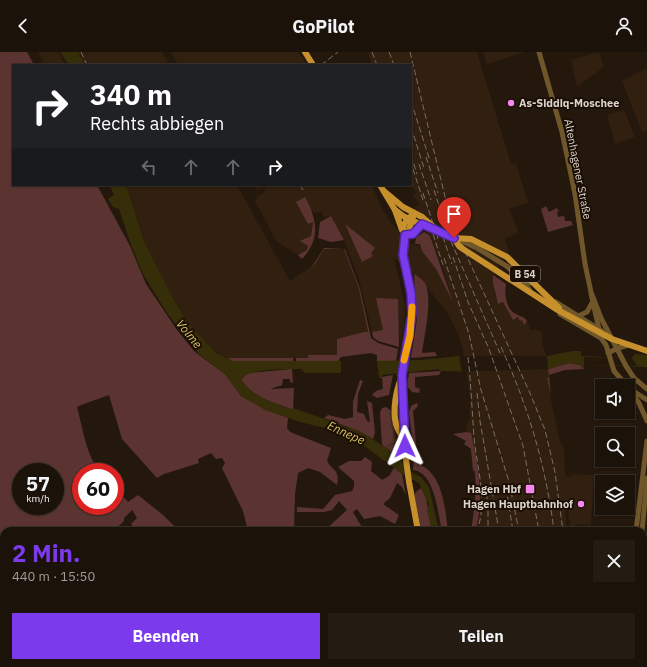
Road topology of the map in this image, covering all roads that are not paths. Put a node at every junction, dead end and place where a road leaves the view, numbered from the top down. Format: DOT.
graph roads {
  1 [pos="305,52"];
  2 [pos="539,52"];
  3 [pos="312,64"];
  4 [pos="382,188"];
  5 [pos="395,210"];
  6 [pos="414,213"];
  7 [pos="410,219"];
  8 [pos="423,225"];
  9 [pos="436,229"];
  10 [pos="405,235"];
  11 [pos="454,238"];
  12 [pos="508,267"];
  13 [pos="591,292"];
  14 [pos="592,302"];
  15 [pos="561,310"];
  16 [pos="578,316"];
  17 [pos="599,329"];
  18 [pos="611,336"];
  19 [pos="601,338"];
  20 [pos="629,345"];
  21 [pos="647,347"];
  22 [pos="618,348"];
  23 [pos="647,351"];
  24 [pos="608,353"];
  25 [pos="621,379"];
  26 [pos="647,389"];
  27 [pos="635,392"];
  28 [pos="635,397"];
  29 [pos="647,400"];
  30 [pos="646,417"];
  31 [pos="647,441"];
  32 [pos="647,478"];
  33 [pos="417,527"];
  34 [pos="636,527"];
  35 [pos="642,527"];
  1 -- 3 [label="main road"];
  2 -- 13 [label="street, Altenhagener Straße"];
  4 -- 5 [label="main road, B 54"];
  4 -- 6 [label="main road, B 54"];
  5 -- 7 [label="main road, B 54"];
  5 -- 10 [label="main road"];
  6 -- 7 [label="main road"];
  6 -- 9 [label="main road, B 54, bridge"];
  7 -- 8 [label="main road, B 54"];
  7 -- 10 [label="main road"];
  8 -- 9 [label="main road, B 54, bridge"];
  8 -- 10 [label="main road"];
  9 -- 11 [label="main road, B 54, bridge"];
  10 -- 33 [label="main road"];
  11 -- 12 [label="street, bridge"];
  11 -- 15 [label="main road, B 54, bridge"];
  11 -- 15 [label="main road, B 54, bridge"];
  12 -- 16 [label="street, bridge"];
  12 -- 19 [label="street, bridge"];
  13 -- 14 [label="street, Altenhagener Straße"];
  13 -- 18 [label="street, Altenhagener Straße"];
  14 -- 16 [label="street"];
  14 -- 17 [label="street, Altenhagener Straße"];
  15 -- 23 [label="main road, B 54, bridge"];
  16 -- 17 [label="street"];
  17 -- 18 [label="street"];
  17 -- 19 [label="street, Altenhagener Straße"];
  18 -- 20 [label="street"];
  18 -- 22 [label="street, Altenhagener Straße"];
  19 -- 24 [label="street, Altenhagener Straße"];
  20 -- 21 [label="street"];
  20 -- 22 [label="street"];
  22 -- 24 [label="street"];
  22 -- 26 [label="street, Altenhagener Straße"];
  24 -- 25 [label="street, Altenhagener Straße"];
  27 -- 29 [label="street"];
  28 -- 30 [label="street"];
  31 -- 34 [label="street"];
  32 -- 35 [label="street"];
}
